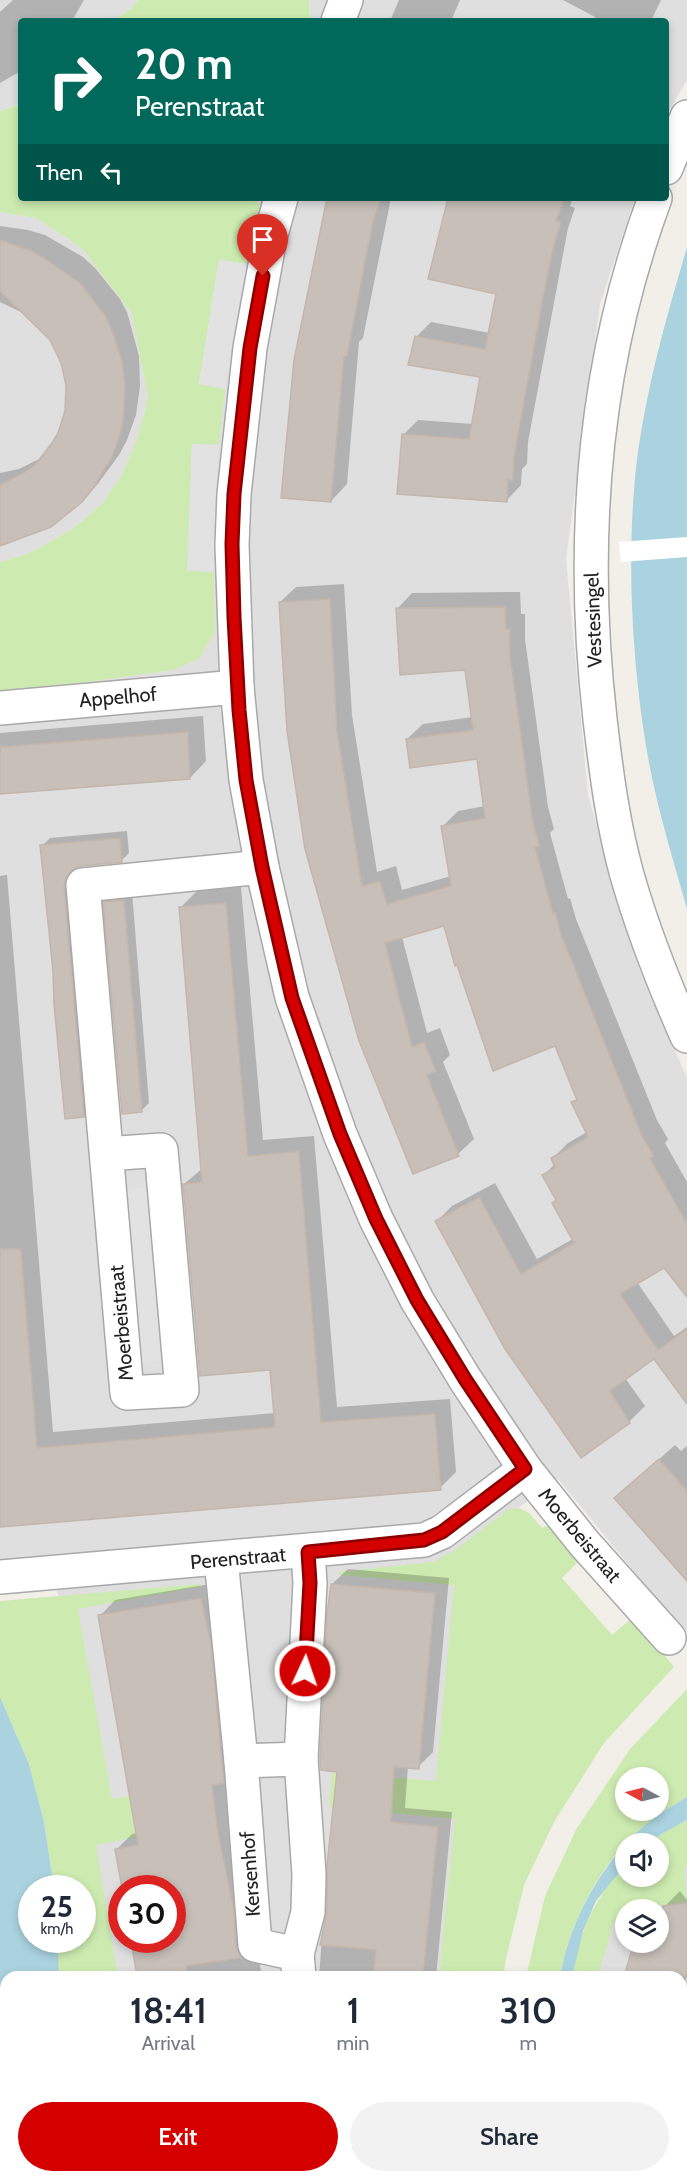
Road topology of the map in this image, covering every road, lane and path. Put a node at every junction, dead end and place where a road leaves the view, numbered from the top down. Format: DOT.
graph roads {
  1 [pos="687,117"];
  2 [pos="669,161"];
  3 [pos="280,201"];
  4 [pos="654,201"];
  5 [pos="237,687"];
  6 [pos="0,708"];
  7 [pos="262,867"];
  8 [pos="687,1036"];
  9 [pos="107,1154"];
  10 [pos="525,1469"];
  11 [pos="308,1552"];
  12 [pos="221,1559"];
  13 [pos="0,1577"];
  14 [pos="669,1638"];
  15 [pos="301,1759"];
  16 [pos="241,1761"];
  17 [pos="298,1965"];
  1 -- 2 [label="street"];
  3 -- 5 [label="street, Moerbeistraat"];
  4 -- 8 [label="street, Vestesingel"];
  5 -- 6 [label="street, Appelhof"];
  5 -- 7 [label="street, Moerbeistraat"];
  7 -- 9 [label="street, Moerbeistraat"];
  7 -- 10 [label="street, Moerbeistraat"];
  9 -- 9 [label="street, Moerbeistraat"];
  10 -- 11 [label="street, Perenstraat"];
  10 -- 14 [label="street, Moerbeistraat"];
  11 -- 12 [label="street, Perenstraat"];
  11 -- 15 [label="street, Kersenhof"];
  12 -- 13 [label="street, Perenstraat"];
  12 -- 16 [label="street, Kersenhof"];
  15 -- 16 [label="street"];
  15 -- 17 [label="street, Kersenhof"];
  16 -- 17 [label="street, Kersenhof"];
}
